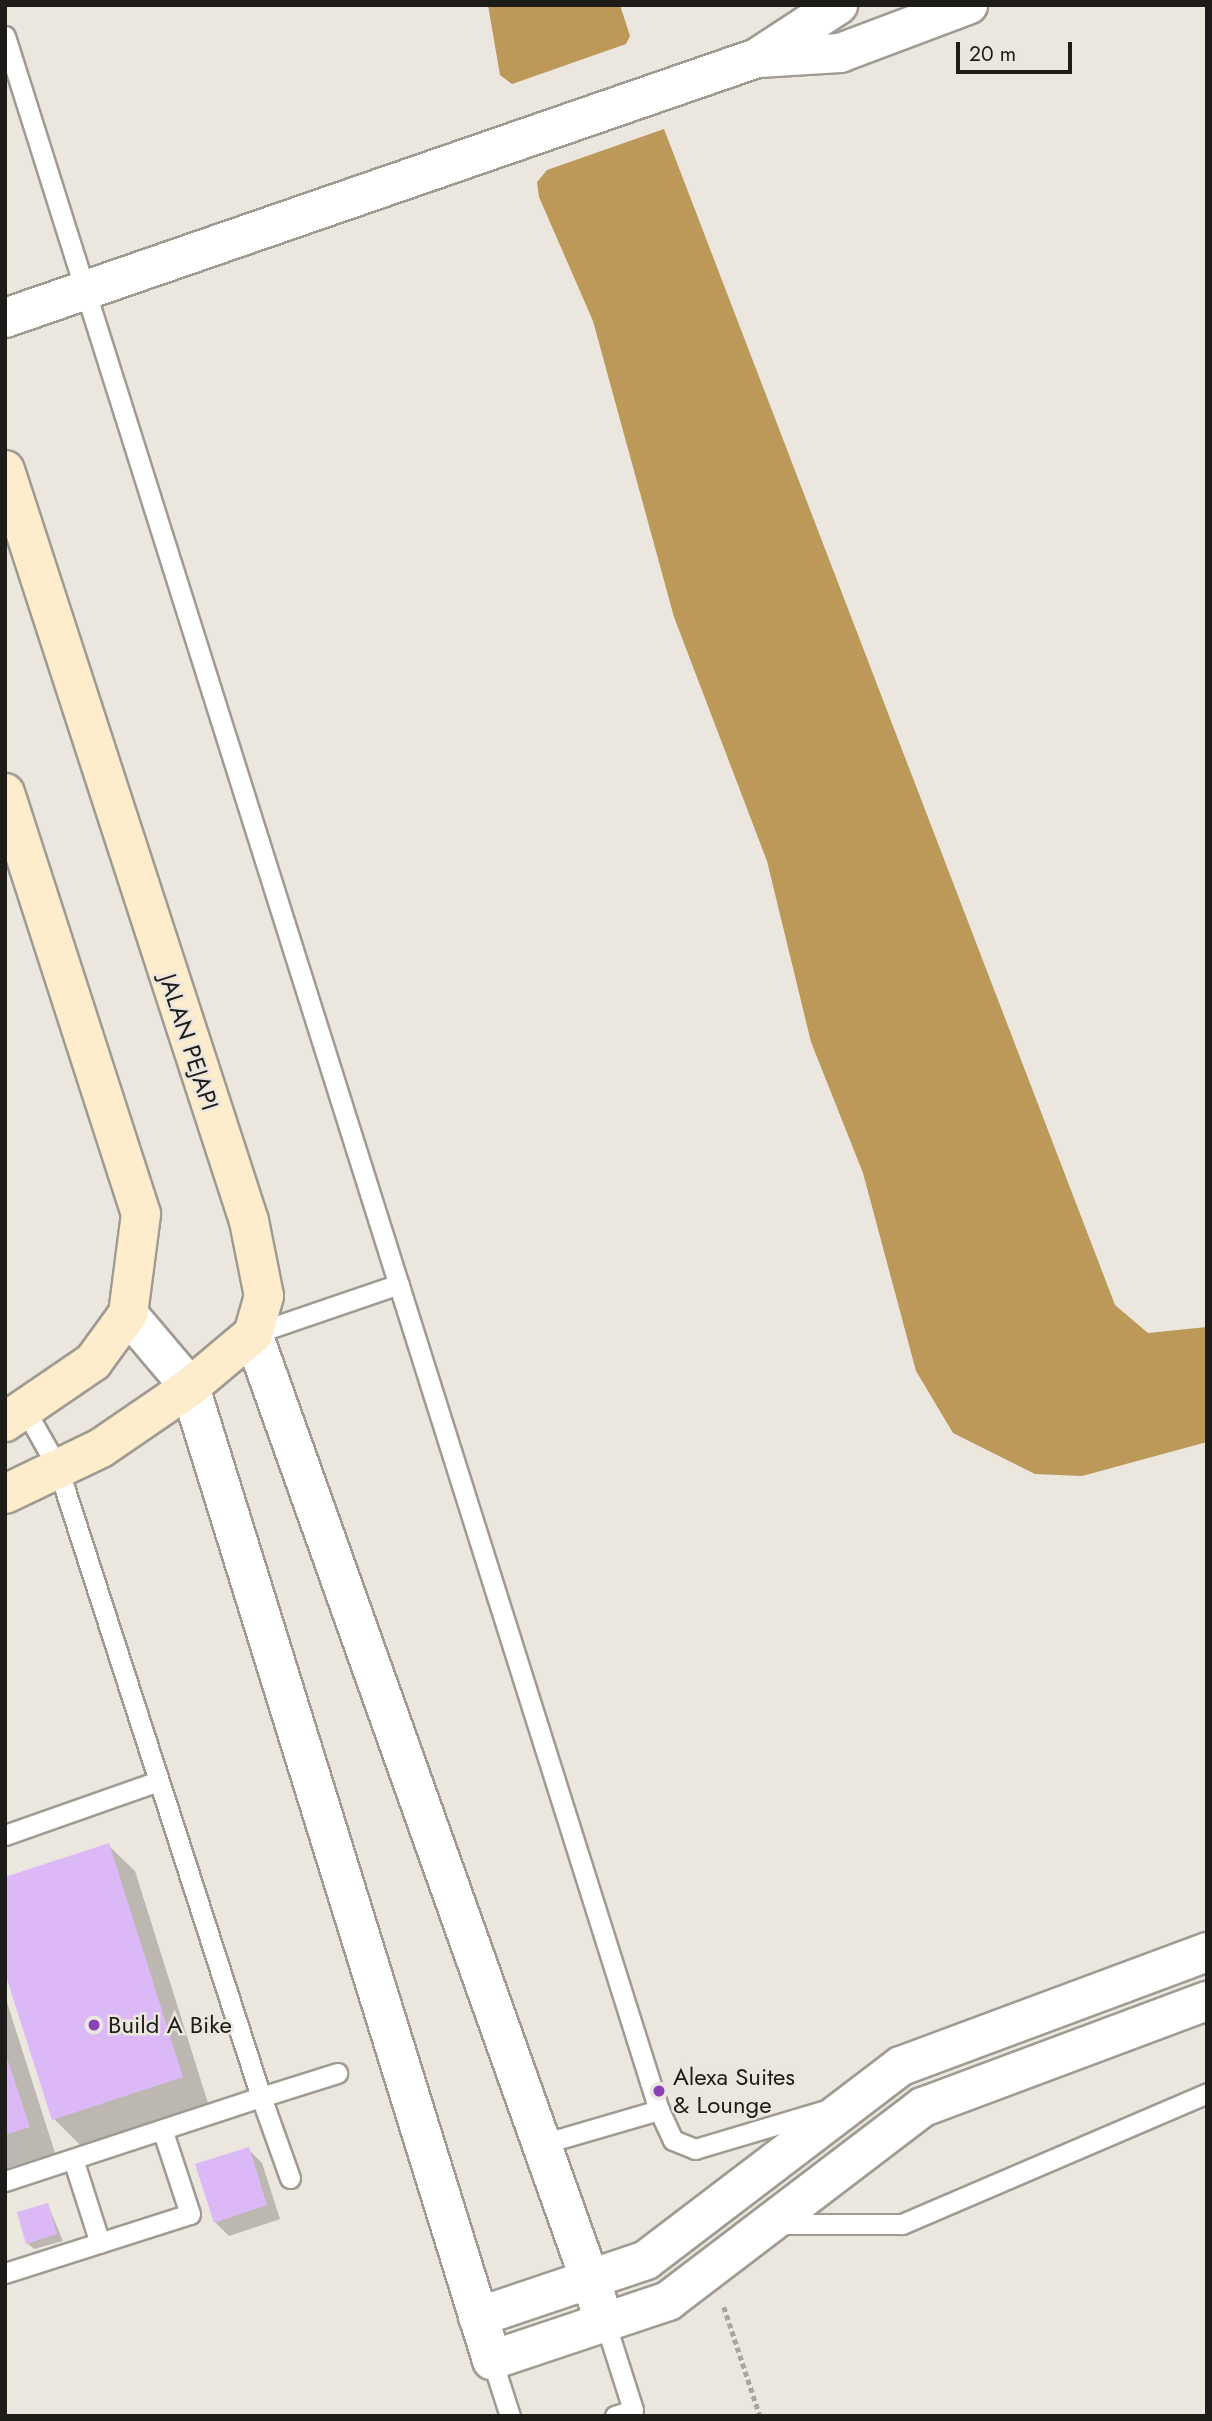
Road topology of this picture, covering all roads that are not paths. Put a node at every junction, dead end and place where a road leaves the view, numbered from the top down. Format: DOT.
graph roads {
  1 [pos="838,5"];
  2 [pos="968,5"];
  3 [pos="5,36"];
  4 [pos="757,58"];
  5 [pos="87,290"];
  6 [pos="5,318"];
  7 [pos="5,470"];
  8 [pos="5,793"];
  9 [pos="399,1284"];
  10 [pos="128,1314"];
  11 [pos="253,1334"];
  12 [pos="190,1387"];
  13 [pos="16,1418"];
  14 [pos="58,1468"];
  15 [pos="5,1494"];
  16 [pos="158,1781"];
  17 [pos="5,1835"];
  18 [pos="1207,1952"];
  19 [pos="1207,2001"];
  20 [pos="337,2073"];
  21 [pos="1207,2093"];
  22 [pos="261,2097"];
  23 [pos="857,2100"];
  24 [pos="659,2110"];
  25 [pos="162,2129"];
  26 [pos="542,2144"];
  27 [pos="73,2159"];
  28 [pos="290,2178"];
  29 [pos="5,2181"];
  30 [pos="769,2224"];
  31 [pos="100,2243"];
  32 [pos="5,2273"];
  33 [pos="591,2279"];
  34 [pos="478,2317"];
  35 [pos="605,2322"];
  36 [pos="492,2360"];
  37 [pos="510,2416"];
  38 [pos="615,2416"];
  1 -- 4 [label="street"];
  2 -- 4 [label="street"];
  3 -- 5 [label="lane"];
  4 -- 5 [label="street"];
  5 -- 6 [label="street"];
  5 -- 9 [label="lane"];
  7 -- 11 [label="main road, JALAN PEJAPI"];
  8 -- 10 [label="main road"];
  9 -- 11 [label="lane"];
  9 -- 24 [label="lane"];
  10 -- 12 [label="street"];
  10 -- 13 [label="main road"];
  11 -- 12 [label="main road"];
  11 -- 26 [label="street"];
  12 -- 14 [label="main road"];
  12 -- 34 [label="street"];
  13 -- 14 [label="lane"];
  14 -- 15 [label="main road"];
  14 -- 16 [label="lane"];
  16 -- 17 [label="lane"];
  16 -- 22 [label="lane"];
  18 -- 23 [label="street"];
  19 -- 30 [label="street"];
  20 -- 22 [label="lane"];
  21 -- 30 [label="lane"];
  22 -- 25 [label="lane"];
  22 -- 28 [label="lane"];
  23 -- 24 [label="lane"];
  23 -- 33 [label="street"];
  24 -- 26 [label="lane"];
  25 -- 27 [label="lane"];
  25 -- 31 [label="lane"];
  26 -- 33 [label="street"];
  27 -- 29 [label="lane"];
  27 -- 31 [label="lane"];
  30 -- 35 [label="street"];
  31 -- 32 [label="lane"];
  33 -- 34 [label="street"];
  33 -- 35 [label="street"];
  34 -- 36 [label="street"];
  35 -- 36 [label="street"];
  35 -- 38 [label="lane"];
  36 -- 37 [label="lane"];
}
